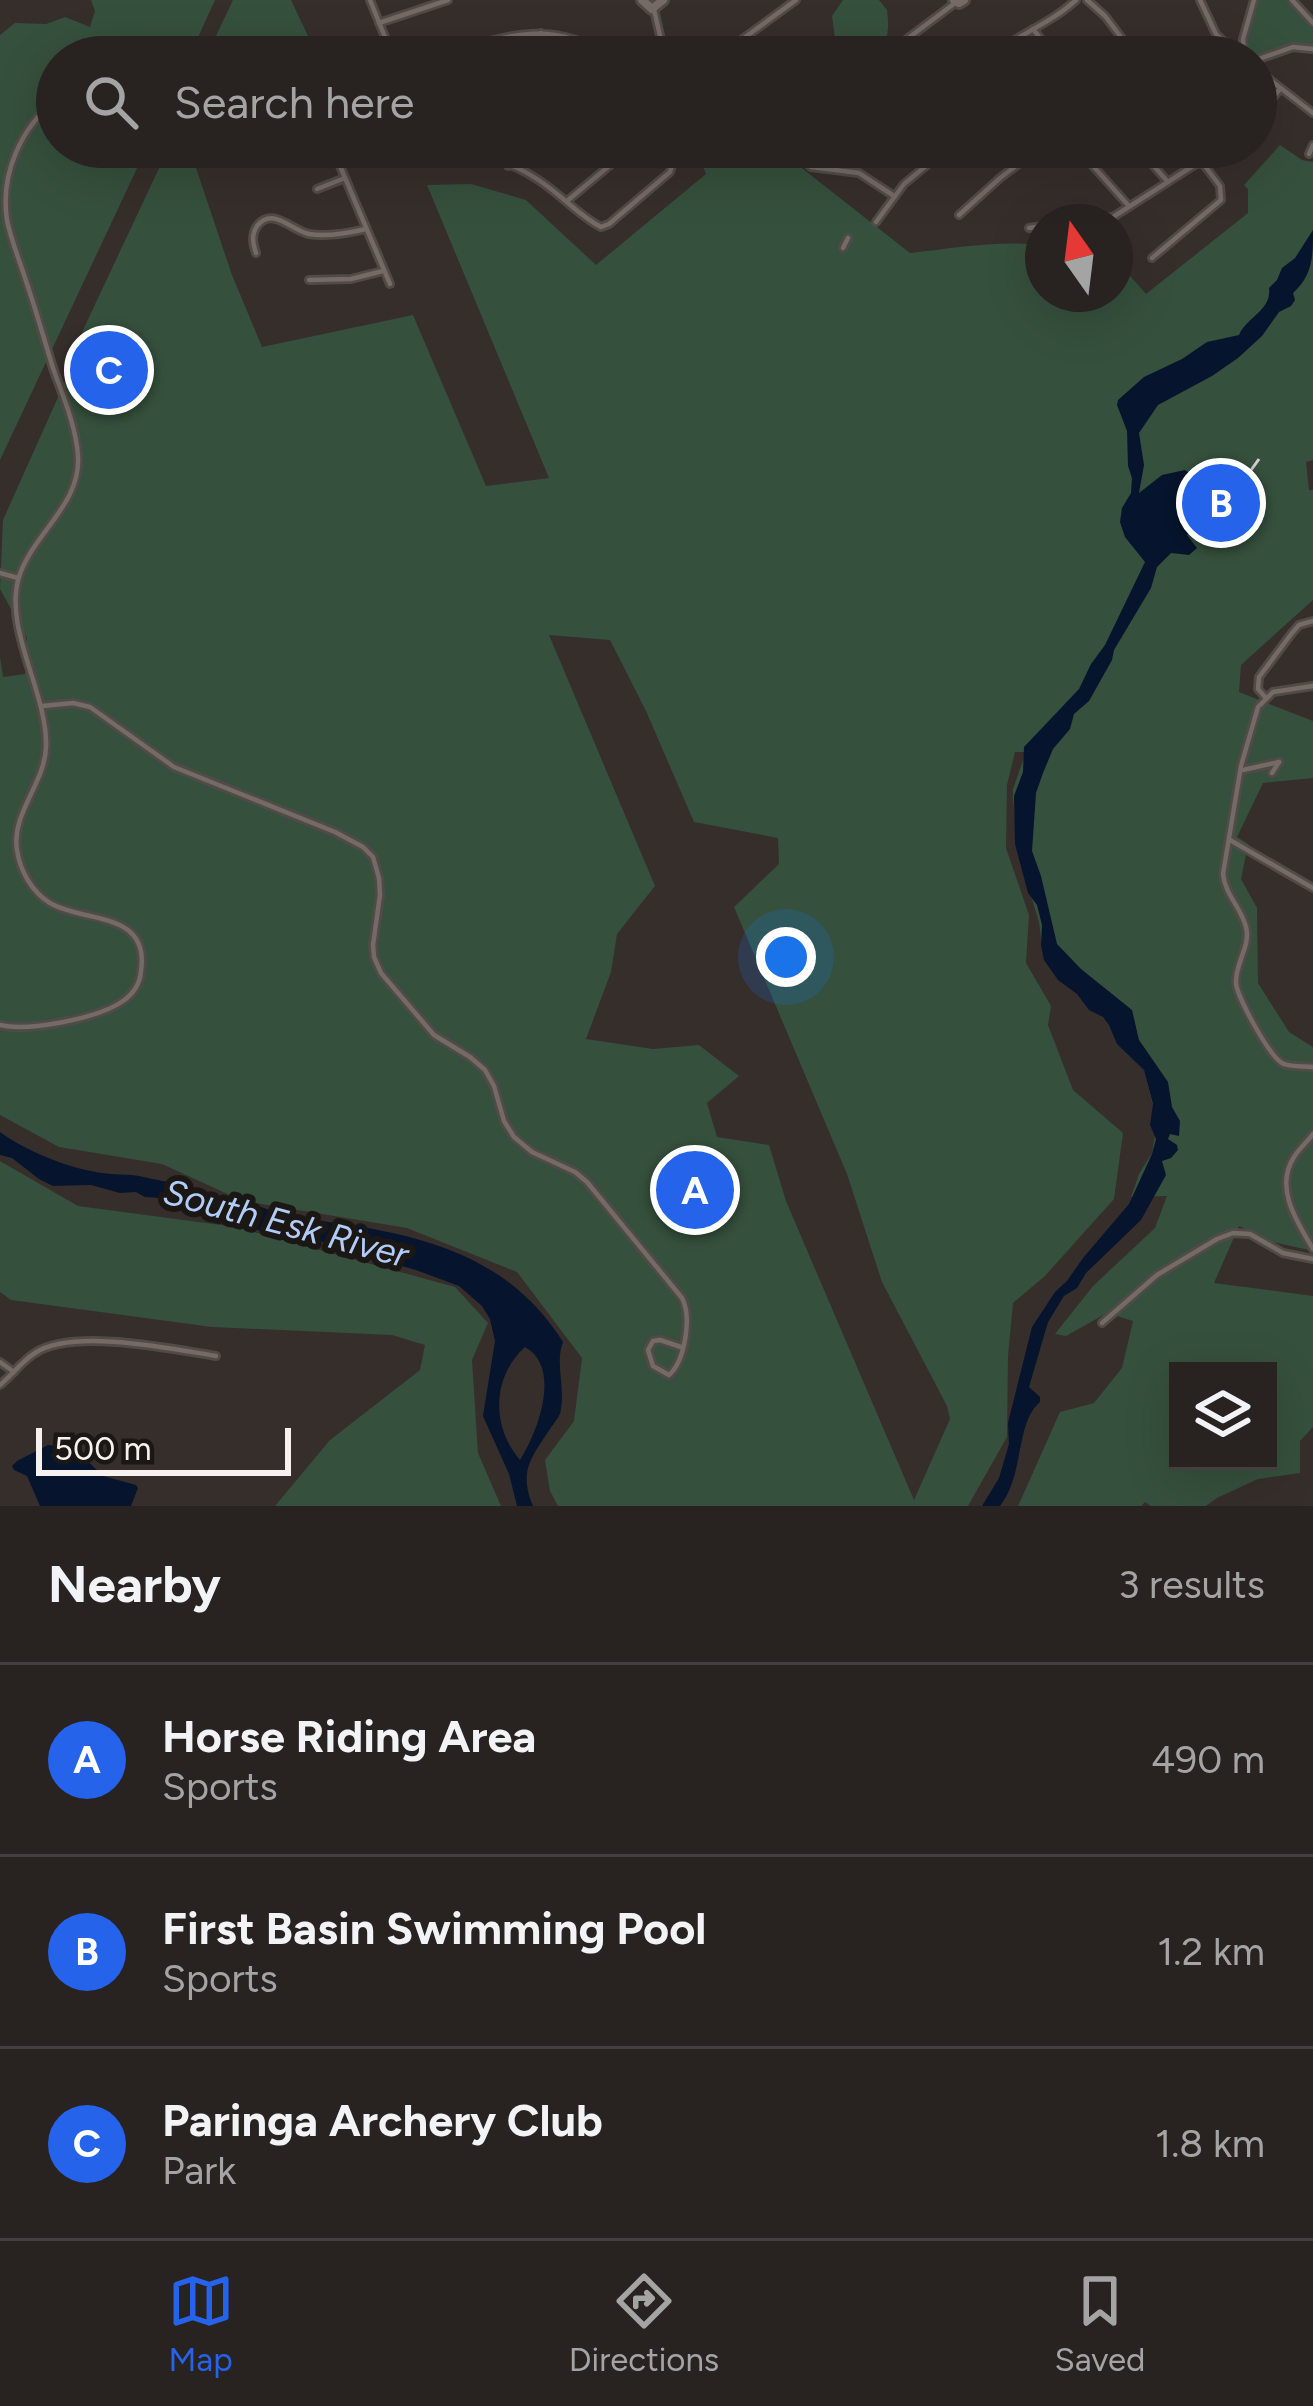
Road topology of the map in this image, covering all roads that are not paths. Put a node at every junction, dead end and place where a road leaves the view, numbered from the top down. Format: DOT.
graph roads {
  1 [pos="370,0"];
  2 [pos="448,0"];
  3 [pos="642,0"];
  4 [pos="663,0"];
  5 [pos="796,0"];
  6 [pos="1076,0"];
  7 [pos="1087,0"];
  8 [pos="1200,0"];
  9 [pos="1254,0"];
  10 [pos="1292,0"];
  11 [pos="958,1"];
  12 [pos="652,8"];
  13 [pos="379,23"];
  14 [pos="1313,23"];
  15 [pos="1033,29"];
  16 [pos="541,34"];
  17 [pos="384,36"];
  18 [pos="506,36"];
  19 [pos="555,36"];
  20 [pos="659,36"];
  21 [pos="747,36"];
  22 [pos="912,36"];
  23 [pos="1022,36"];
  24 [pos="1038,36"];
  25 [pos="1121,36"];
  26 [pos="1218,36"];
  27 [pos="1245,36"];
  28 [pos="1313,49"];
  29 [pos="1277,54"];
  30 [pos="1277,86"];
  31 [pos="1280,89"];
  32 [pos="1277,93"];
  33 [pos="1313,113"];
  34 [pos="36,120"];
  35 [pos="341,168"];
  36 [pos="512,168"];
  37 [pos="606,168"];
  38 [pos="671,168"];
  39 [pos="827,168"];
  40 [pos="921,168"];
  41 [pos="1016,168"];
  42 [pos="1095,168"];
  43 [pos="1156,168"];
  44 [pos="1191,168"];
  45 [pos="1205,168"];
  46 [pos="345,178"];
  47 [pos="1167,181"];
  48 [pos="317,188"];
  49 [pos="894,196"];
  50 [pos="566,201"];
  51 [pos="1127,204"];
  52 [pos="1132,204"];
  53 [pos="959,215"];
  54 [pos="876,222"];
  55 [pos="366,229"];
  56 [pos="848,238"];
  57 [pos="843,248"];
  58 [pos="256,254"];
  59 [pos="1152,258"];
  60 [pos="383,271"];
  61 [pos="309,280"];
  62 [pos="390,284"];
  63 [pos="0,573"];
  64 [pos="19,578"];
  65 [pos="1313,621"];
  66 [pos="1313,686"];
  67 [pos="1265,697"];
  68 [pos="41,706"];
  69 [pos="1240,770"];
  70 [pos="1272,773"];
  71 [pos="1231,829"];
  72 [pos="1230,840"];
  73 [pos="1240,844"];
  74 [pos="1313,876"];
  75 [pos="1310,886"];
  76 [pos="0,1025"];
  77 [pos="1313,1067"];
  78 [pos="1313,1134"];
  79 [pos="1313,1253"];
  80 [pos="1102,1323"];
  81 [pos="681,1347"];
  82 [pos="216,1356"];
  83 [pos="0,1362"];
  84 [pos="14,1372"];
  85 [pos="0,1385"];
  1 -- 13 [label="street"];
  2 -- 13 [label="street"];
  3 -- 12 [label="street"];
  4 -- 12 [label="street"];
  5 -- 21 [label="street"];
  6 -- 15 [label="street"];
  7 -- 25 [label="street"];
  8 -- 26 [label="street"];
  9 -- 27 [label="street"];
  10 -- 14 [label="street"];
  11 -- 22 [label="street"];
  12 -- 20 [label="street"];
  13 -- 17 [label="street"];
  15 -- 23 [label="street"];
  15 -- 24 [label="street"];
  16 -- 18 [label="street"];
  16 -- 19 [label="street"];
  28 -- 29 [label="street"];
  30 -- 31 [label="street"];
  31 -- 32 [label="street"];
  31 -- 33 [label="street"];
  34 -- 64 [label="street"];
  35 -- 46 [label="street"];
  36 -- 50 [label="street"];
  37 -- 50 [label="street"];
  38 -- 50 [label="street"];
  39 -- 49 [label="street"];
  40 -- 49 [label="street"];
  41 -- 53 [label="street"];
  42 -- 51 [label="street"];
  43 -- 47 [label="street"];
  44 -- 47 [label="street"];
  45 -- 59 [label="street"];
  46 -- 48 [label="street"];
  46 -- 55 [label="street"];
  47 -- 52 [label="street"];
  49 -- 54 [label="street"];
  55 -- 58 [label="street"];
  55 -- 60 [label="street"];
  56 -- 57 [label="street"];
  60 -- 61 [label="street"];
  60 -- 62 [label="street"];
  63 -- 64 [label="street"];
  64 -- 68 [label="street"];
  65 -- 67 [label="street"];
  66 -- 67 [label="street"];
  67 -- 69 [label="street"];
  68 -- 76 [label="street"];
  68 -- 81 [label="street"];
  69 -- 70 [label="street"];
  69 -- 71 [label="street"];
  71 -- 72 [label="street"];
  71 -- 73 [label="street"];
  72 -- 73 [label="street"];
  72 -- 77 [label="street"];
  73 -- 75 [label="street"];
  74 -- 75 [label="street"];
  78 -- 79 [label="street"];
  79 -- 80 [label="street"];
  81 -- 81 [label="street"];
  82 -- 84 [label="street"];
  83 -- 84 [label="street"];
  84 -- 85 [label="street"];
}
